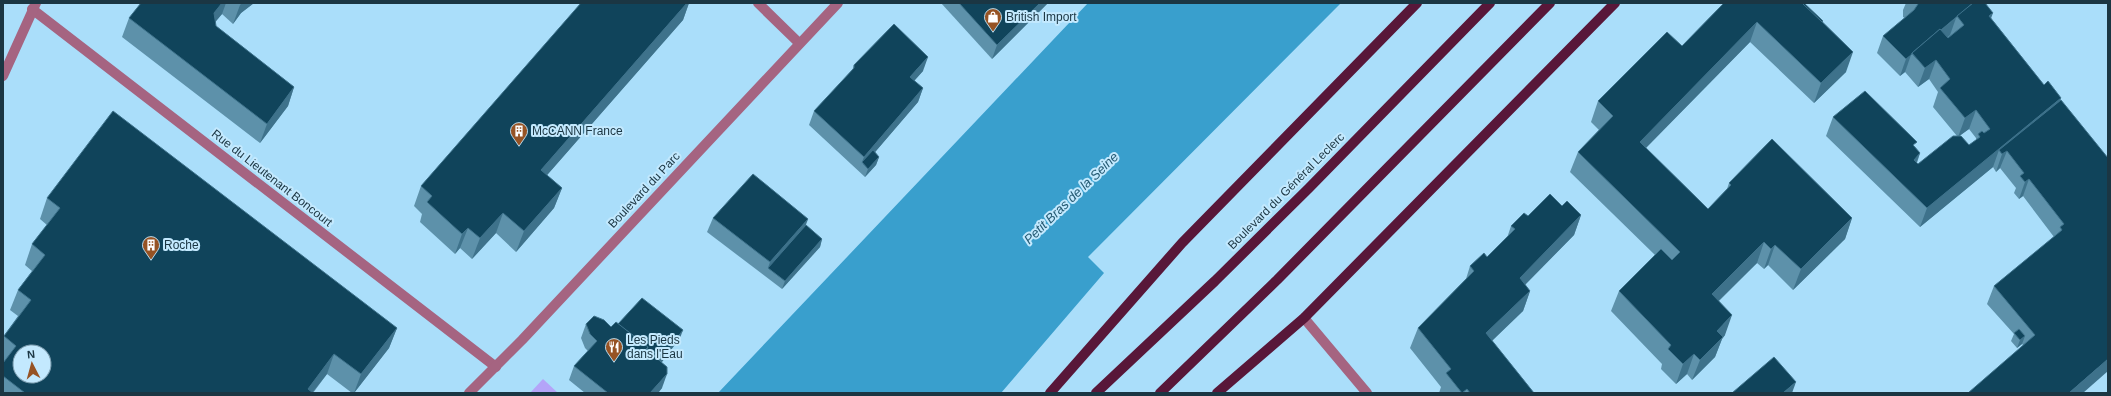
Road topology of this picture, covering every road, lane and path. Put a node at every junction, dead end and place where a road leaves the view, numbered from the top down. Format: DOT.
graph roads {
  1 [pos="758,3"];
  2 [pos="838,3"];
  3 [pos="1417,3"];
  4 [pos="1490,3"];
  5 [pos="1550,3"];
  6 [pos="1616,3"];
  7 [pos="34,6"];
  8 [pos="798,43"];
  9 [pos="3,76"];
  10 [pos="1304,318"];
  11 [pos="496,367"];
  12 [pos="469,393"];
  13 [pos="1050,393"];
  14 [pos="1096,393"];
  15 [pos="1160,393"];
  16 [pos="1216,393"];
  17 [pos="1367,393"];
  1 -- 8 [label="street"];
  2 -- 8 [label="street, Boulevard du Parc"];
  3 -- 13 [label="main road"];
  4 -- 14 [label="main road, Boulevard du Général Leclerc"];
  5 -- 15 [label="main road"];
  6 -- 10 [label="main road"];
  7 -- 9 [label="street"];
  7 -- 11 [label="street, Rue du Lieutenant Boncourt"];
  8 -- 11 [label="street, Boulevard du Parc"];
  10 -- 16 [label="main road"];
  10 -- 17 [label="street"];
  11 -- 12 [label="street, Boulevard du Parc"];
}
